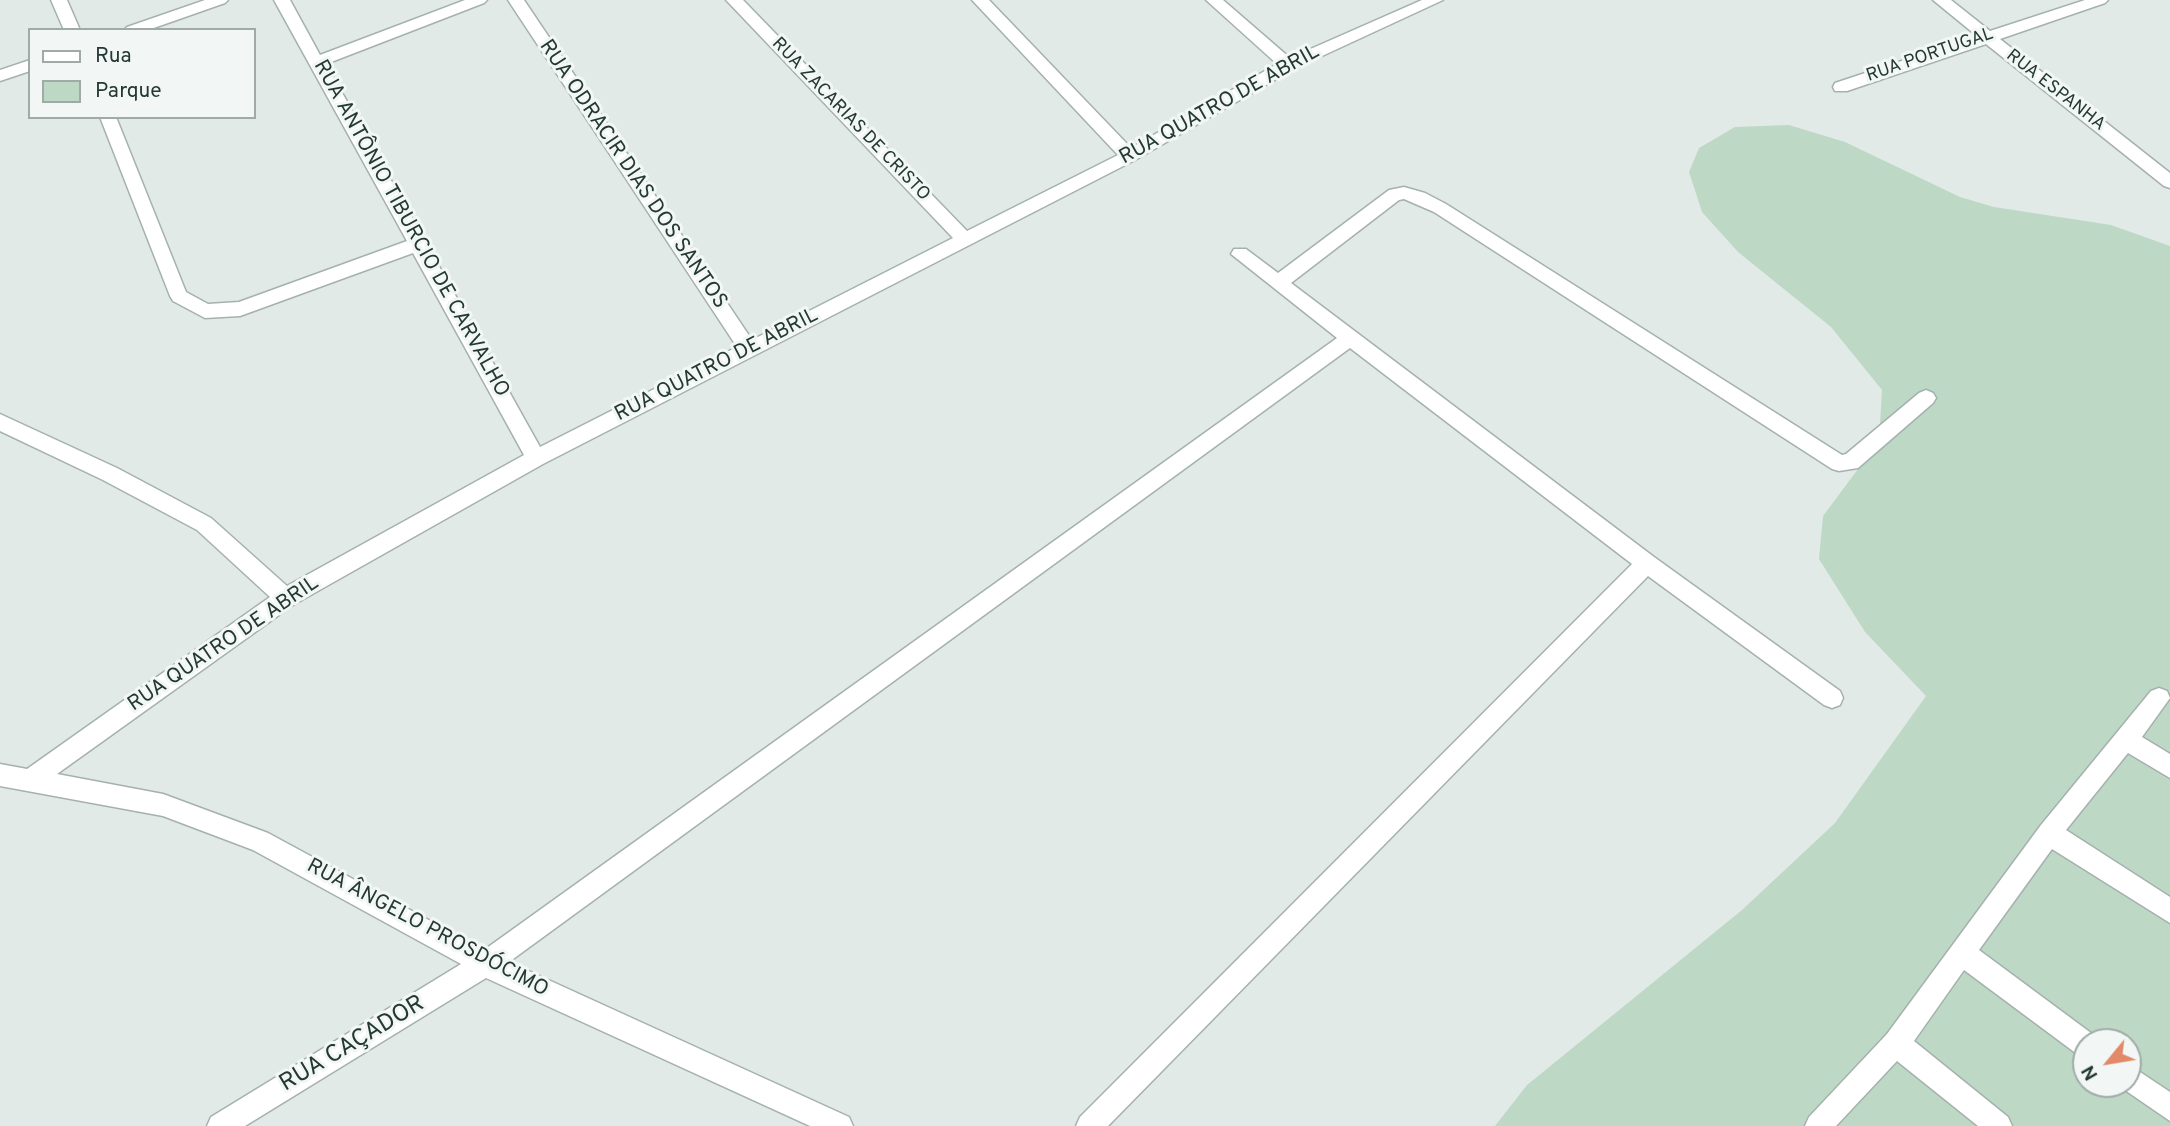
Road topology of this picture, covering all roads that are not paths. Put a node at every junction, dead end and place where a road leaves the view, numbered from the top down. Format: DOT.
graph roads {
  1 [pos="60,0"];
  2 [pos="220,0"];
  3 [pos="282,0"];
  4 [pos="479,0"];
  5 [pos="516,0"];
  6 [pos="734,0"];
  7 [pos="980,0"];
  8 [pos="1214,0"];
  9 [pos="1941,0"];
  10 [pos="2100,0"];
  11 [pos="1430,1"];
  12 [pos="71,28"];
  13 [pos="138,28"];
  14 [pos="1986,36"];
  15 [pos="317,62"];
  16 [pos="1288,65"];
  17 [pos="28,66"];
  18 [pos="0,76"];
  19 [pos="1841,87"];
  20 [pos="109,119"];
  21 [pos="1129,156"];
  22 [pos="2170,181"];
  23 [pos="967,240"];
  24 [pos="418,244"];
  25 [pos="1240,254"];
  26 [pos="1278,283"];
  27 [pos="1350,338"];
  28 [pos="748,349"];
  29 [pos="1926,398"];
  30 [pos="0,422"];
  31 [pos="536,458"];
  32 [pos="1647,563"];
  33 [pos="285,598"];
  34 [pos="1832,698"];
  35 [pos="2160,698"];
  36 [pos="2127,740"];
  37 [pos="2170,767"];
  38 [pos="0,775"];
  39 [pos="28,782"];
  40 [pos="2049,832"];
  41 [pos="2170,911"];
  42 [pos="1961,952"];
  43 [pos="485,964"];
  44 [pos="2072,1035"];
  45 [pos="1896,1043"];
  46 [pos="2142,1087"];
  47 [pos="2170,1108"];
  48 [pos="220,1126"];
  49 [pos="840,1126"];
  50 [pos="1089,1126"];
  51 [pos="1818,1126"];
  52 [pos="1999,1126"];
  1 -- 12 [label="street"];
  2 -- 13 [label="street"];
  3 -- 15 [label="street, RUA ANTÔNIO TIBURCIO DE CARVALHO"];
  4 -- 15 [label="street"];
  5 -- 28 [label="street, RUA ODRACIR DIAS DOS SANTOS"];
  6 -- 23 [label="street, RUA ZACARIAS DE CRISTO"];
  7 -- 21 [label="street"];
  8 -- 16 [label="street"];
  9 -- 14 [label="street, RUA ESPANHA"];
  10 -- 14 [label="street, RUA PORTUGAL"];
  11 -- 16 [label="street, RUA QUATRO DE ABRIL"];
  14 -- 19 [label="street, RUA PORTUGAL"];
  14 -- 22 [label="street, RUA ESPANHA"];
  15 -- 24 [label="street, RUA ANTÔNIO TIBURCIO DE CARVALHO"];
  16 -- 21 [label="street, RUA QUATRO DE ABRIL"];
  17 -- 18 [label="street"];
  20 -- 24 [label="street"];
  21 -- 23 [label="street, RUA QUATRO DE ABRIL"];
  23 -- 28 [label="street, RUA QUATRO DE ABRIL"];
  24 -- 31 [label="street, RUA ANTÔNIO TIBURCIO DE CARVALHO"];
  25 -- 26 [label="street"];
  26 -- 27 [label="street"];
  26 -- 29 [label="street"];
  27 -- 32 [label="street"];
  27 -- 43 [label="street, RUA CAÇADOR"];
  28 -- 31 [label="street, RUA QUATRO DE ABRIL"];
  30 -- 33 [label="street"];
  31 -- 33 [label="street, RUA QUATRO DE ABRIL"];
  32 -- 34 [label="street"];
  32 -- 50 [label="street"];
  33 -- 39 [label="street, RUA QUATRO DE ABRIL"];
  35 -- 36 [label="street"];
  36 -- 37 [label="street"];
  36 -- 40 [label="street"];
  38 -- 39 [label="street, RUA ÂNGELO PROSDÓCIMO"];
  39 -- 43 [label="street, RUA ÂNGELO PROSDÓCIMO"];
  40 -- 41 [label="street"];
  40 -- 42 [label="street"];
  42 -- 44 [label="street"];
  42 -- 45 [label="street"];
  43 -- 48 [label="street, RUA CAÇADOR"];
  43 -- 49 [label="street, RUA ÂNGELO PROSDÓCIMO"];
  45 -- 51 [label="street"];
  45 -- 52 [label="street"];
  46 -- 47 [label="street"];
}
